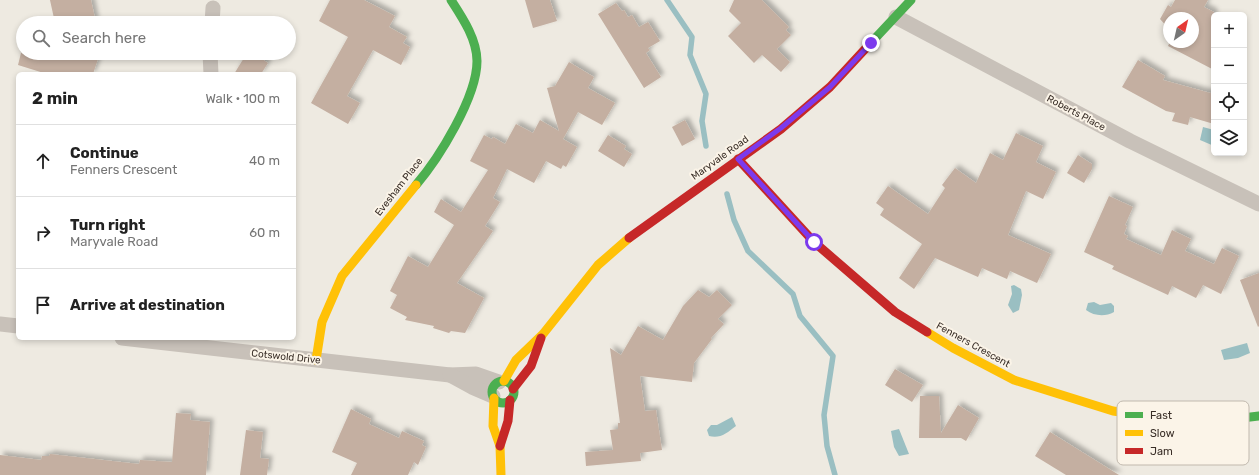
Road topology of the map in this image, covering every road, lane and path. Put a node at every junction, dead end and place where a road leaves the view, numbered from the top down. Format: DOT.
graph roads {
  1 [pos="451,0"];
  2 [pos="911,0"];
  3 [pos="896,17"];
  4 [pos="211,60"];
  5 [pos="212,72"];
  6 [pos="738,159"];
  7 [pos="1259,204"];
  8 [pos="0,324"];
  9 [pos="16,326"];
  10 [pos="543,334"];
  11 [pos="141,340"];
  12 [pos="316,360"];
  13 [pos="450,375"];
  14 [pos="502,382"];
  15 [pos="513,389"];
  16 [pos="494,397"];
  17 [pos="510,400"];
  18 [pos="1117,411"];
  19 [pos="1259,416"];
  20 [pos="1249,417"];
  21 [pos="500,446"];
  22 [pos="501,475"];
  1 -- 12 [label="street, Evesham Place"];
  2 -- 3 [label="street, Maryvale Road"];
  3 -- 6 [label="street, Maryvale Road"];
  3 -- 7 [label="street, Roberts Place"];
  4 -- 5 [label="street"];
  6 -- 10 [label="street, Maryvale Road"];
  6 -- 18 [label="street, Fenners Crescent"];
  8 -- 9 [label="street"];
  10 -- 14 [label="street, Maryvale Road"];
  10 -- 15 [label="street, Maryvale Road"];
  11 -- 12 [label="street, Cotswold Drive"];
  12 -- 13 [label="street, Cotswold Drive"];
  13 -- 14 [label="street, Cotswold Drive"];
  13 -- 16 [label="street, Cotswold Drive"];
  14 -- 15 [label="street"];
  14 -- 16 [label="street"];
  15 -- 17 [label="street"];
  16 -- 17 [label="street"];
  16 -- 21 [label="street"];
  17 -- 21 [label="street"];
  19 -- 20 [label="street, Fenners Crescent"];
  21 -- 22 [label="street"];
}
